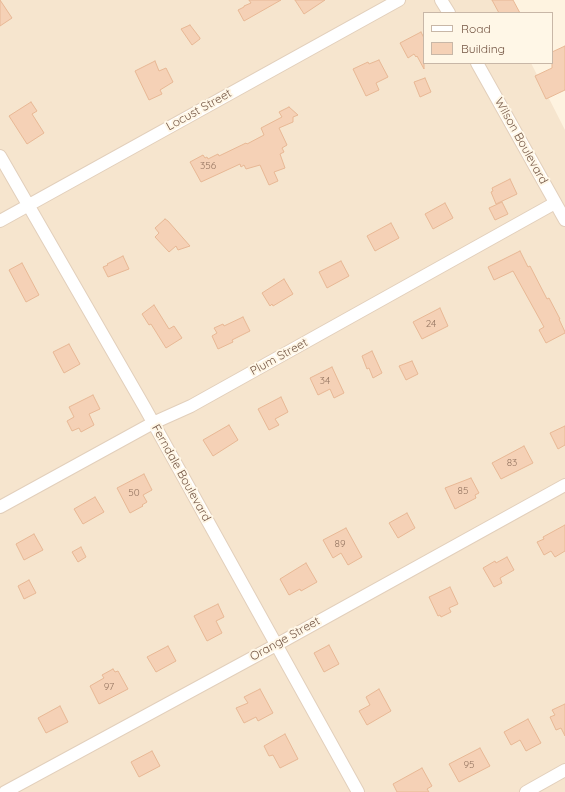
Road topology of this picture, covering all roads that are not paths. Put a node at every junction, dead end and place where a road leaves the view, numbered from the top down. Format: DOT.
graph roads {
  1 [pos="399,0"];
  2 [pos="441,0"];
  3 [pos="448,12"];
  4 [pos="478,64"];
  5 [pos="0,156"];
  6 [pos="555,203"];
  7 [pos="28,205"];
  8 [pos="565,220"];
  9 [pos="0,221"];
  10 [pos="153,423"];
  11 [pos="565,484"];
  12 [pos="0,507"];
  13 [pos="276,645"];
  14 [pos="565,770"];
  15 [pos="5,792"];
  16 [pos="358,792"];
  17 [pos="526,792"];
  1 -- 7 [label="street, Locust Street"];
  2 -- 3 [label="street"];
  4 -- 6 [label="street, Wilson Boulevard"];
  5 -- 7 [label="street, Ferndale Boulevard"];
  6 -- 8 [label="street, Wilson Boulevard"];
  6 -- 10 [label="street, Plum Street"];
  7 -- 9 [label="street, Locust Street"];
  7 -- 10 [label="street, Ferndale Boulevard"];
  10 -- 12 [label="street, Plum Street"];
  10 -- 13 [label="street, Ferndale Boulevard"];
  11 -- 13 [label="street, Orange Street"];
  13 -- 15 [label="street, Orange Street"];
  13 -- 16 [label="street, Ferndale Boulevard"];
  14 -- 17 [label="street"];
}
